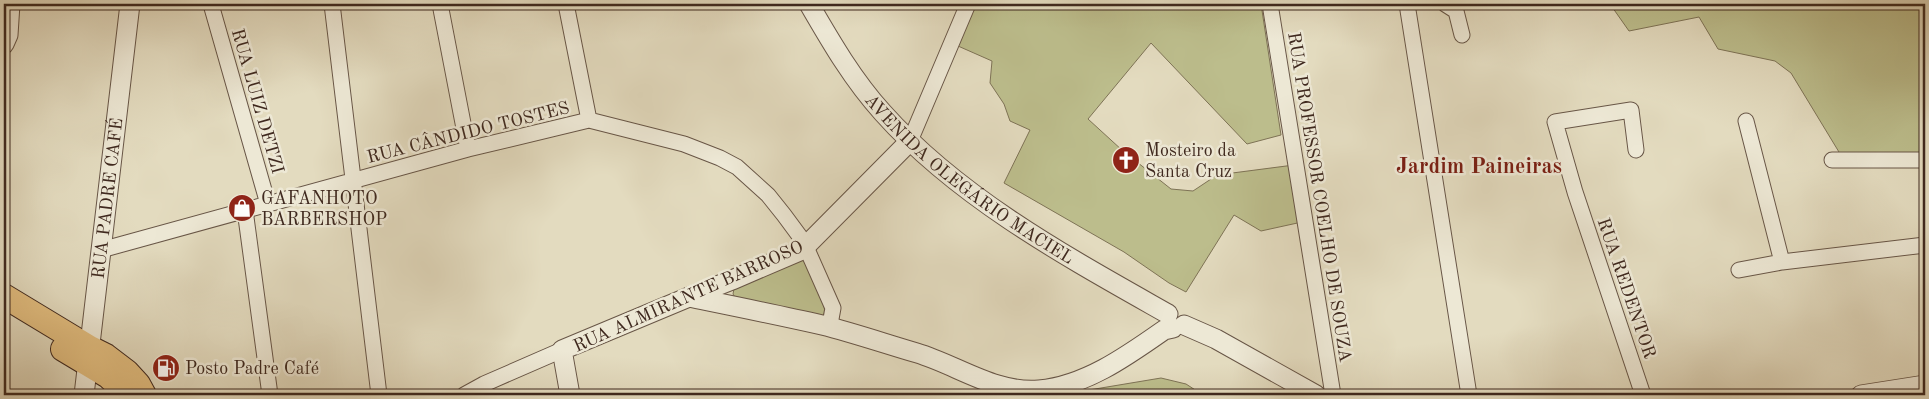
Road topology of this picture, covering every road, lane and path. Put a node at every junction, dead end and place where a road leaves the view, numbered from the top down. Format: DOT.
graph roads {
  1 [pos="10,4"];
  2 [pos="130,4"];
  3 [pos="332,4"];
  4 [pos="440,4"];
  5 [pos="566,4"];
  6 [pos="809,4"];
  7 [pos="968,4"];
  8 [pos="1270,4"];
  9 [pos="1407,4"];
  10 [pos="1445,4"];
  11 [pos="212,8"];
  12 [pos="1462,35"];
  13 [pos="4,44"];
  14 [pos="589,120"];
  15 [pos="1746,121"];
  16 [pos="910,141"];
  17 [pos="468,149"];
  18 [pos="1636,150"];
  19 [pos="1832,160"];
  20 [pos="1925,160"];
  21 [pos="354,180"];
  22 [pos="268,204"];
  23 [pos="245,210"];
  24 [pos="1925,245"];
  25 [pos="804,248"];
  26 [pos="101,250"];
  27 [pos="1782,262"];
  28 [pos="1739,270"];
  29 [pos="732,280"];
  30 [pos="689,297"];
  31 [pos="5,302"];
  32 [pos="735,306"];
  33 [pos="1175,322"];
  34 [pos="824,326"];
  35 [pos="562,350"];
  36 [pos="89,357"];
  37 [pos="1925,385"];
  38 [pos="84,395"];
  39 [pos="128,395"];
  40 [pos="144,395"];
  41 [pos="270,395"];
  42 [pos="379,395"];
  43 [pos="464,395"];
  44 [pos="570,395"];
  45 [pos="1316,395"];
  46 [pos="1333,395"];
  47 [pos="1469,395"];
  48 [pos="1643,395"];
  49 [pos="1861,395"];
  1 -- 13 [label="street"];
  2 -- 26 [label="street, RUA PADRE CAFÉ"];
  3 -- 21 [label="street"];
  4 -- 17 [label="street"];
  5 -- 14 [label="street"];
  6 -- 16 [label="street, AVENIDA OLEGÁRIO MACIEL"];
  7 -- 16 [label="street, RUA ALMIRANTE BARROSO"];
  8 -- 46 [label="street, RUA PROFESSOR COELHO DE SOUZA"];
  9 -- 47 [label="street"];
  10 -- 12 [label="street"];
  11 -- 22 [label="street, RUA LUIZ DETZI"];
  14 -- 17 [label="street, RUA CÂNDIDO TOSTES"];
  14 -- 25 [label="street, RUA CÂNDIDO TOSTES"];
  15 -- 27 [label="street"];
  16 -- 25 [label="street, RUA ALMIRANTE BARROSO"];
  16 -- 33 [label="street, AVENIDA OLEGÁRIO MACIEL"];
  17 -- 21 [label="street, RUA CÂNDIDO TOSTES"];
  18 -- 48 [label="street, RUA REDENTOR"];
  19 -- 20 [label="street"];
  21 -- 22 [label="street, RUA CÂNDIDO TOSTES"];
  21 -- 42 [label="street"];
  22 -- 23 [label="street, RUA CÂNDIDO TOSTES"];
  23 -- 26 [label="street, RUA CÂNDIDO TOSTES"];
  23 -- 41 [label="street"];
  24 -- 27 [label="street"];
  25 -- 29 [label="street, RUA ALMIRANTE BARROSO"];
  25 -- 34 [label="street, RUA CÂNDIDO TOSTES"];
  26 -- 36 [label="street, RUA PADRE CAFÉ"];
  27 -- 28 [label="street"];
  29 -- 30 [label="street, RUA ALMIRANTE BARROSO"];
  29 -- 32 [label="street"];
  30 -- 32 [label="street"];
  30 -- 35 [label="street, RUA ALMIRANTE BARROSO"];
  31 -- 36 [label="main road"];
  32 -- 34 [label="street"];
  33 -- 34 [label="street"];
  33 -- 45 [label="street, AVENIDA OLEGÁRIO MACIEL"];
  35 -- 43 [label="street, RUA ALMIRANTE BARROSO"];
  35 -- 44 [label="street"];
  36 -- 38 [label="street, RUA PADRE CAFÉ"];
  36 -- 39 [label="main road"];
  36 -- 40 [label="main road"];
  37 -- 49 [label="street"];
}
